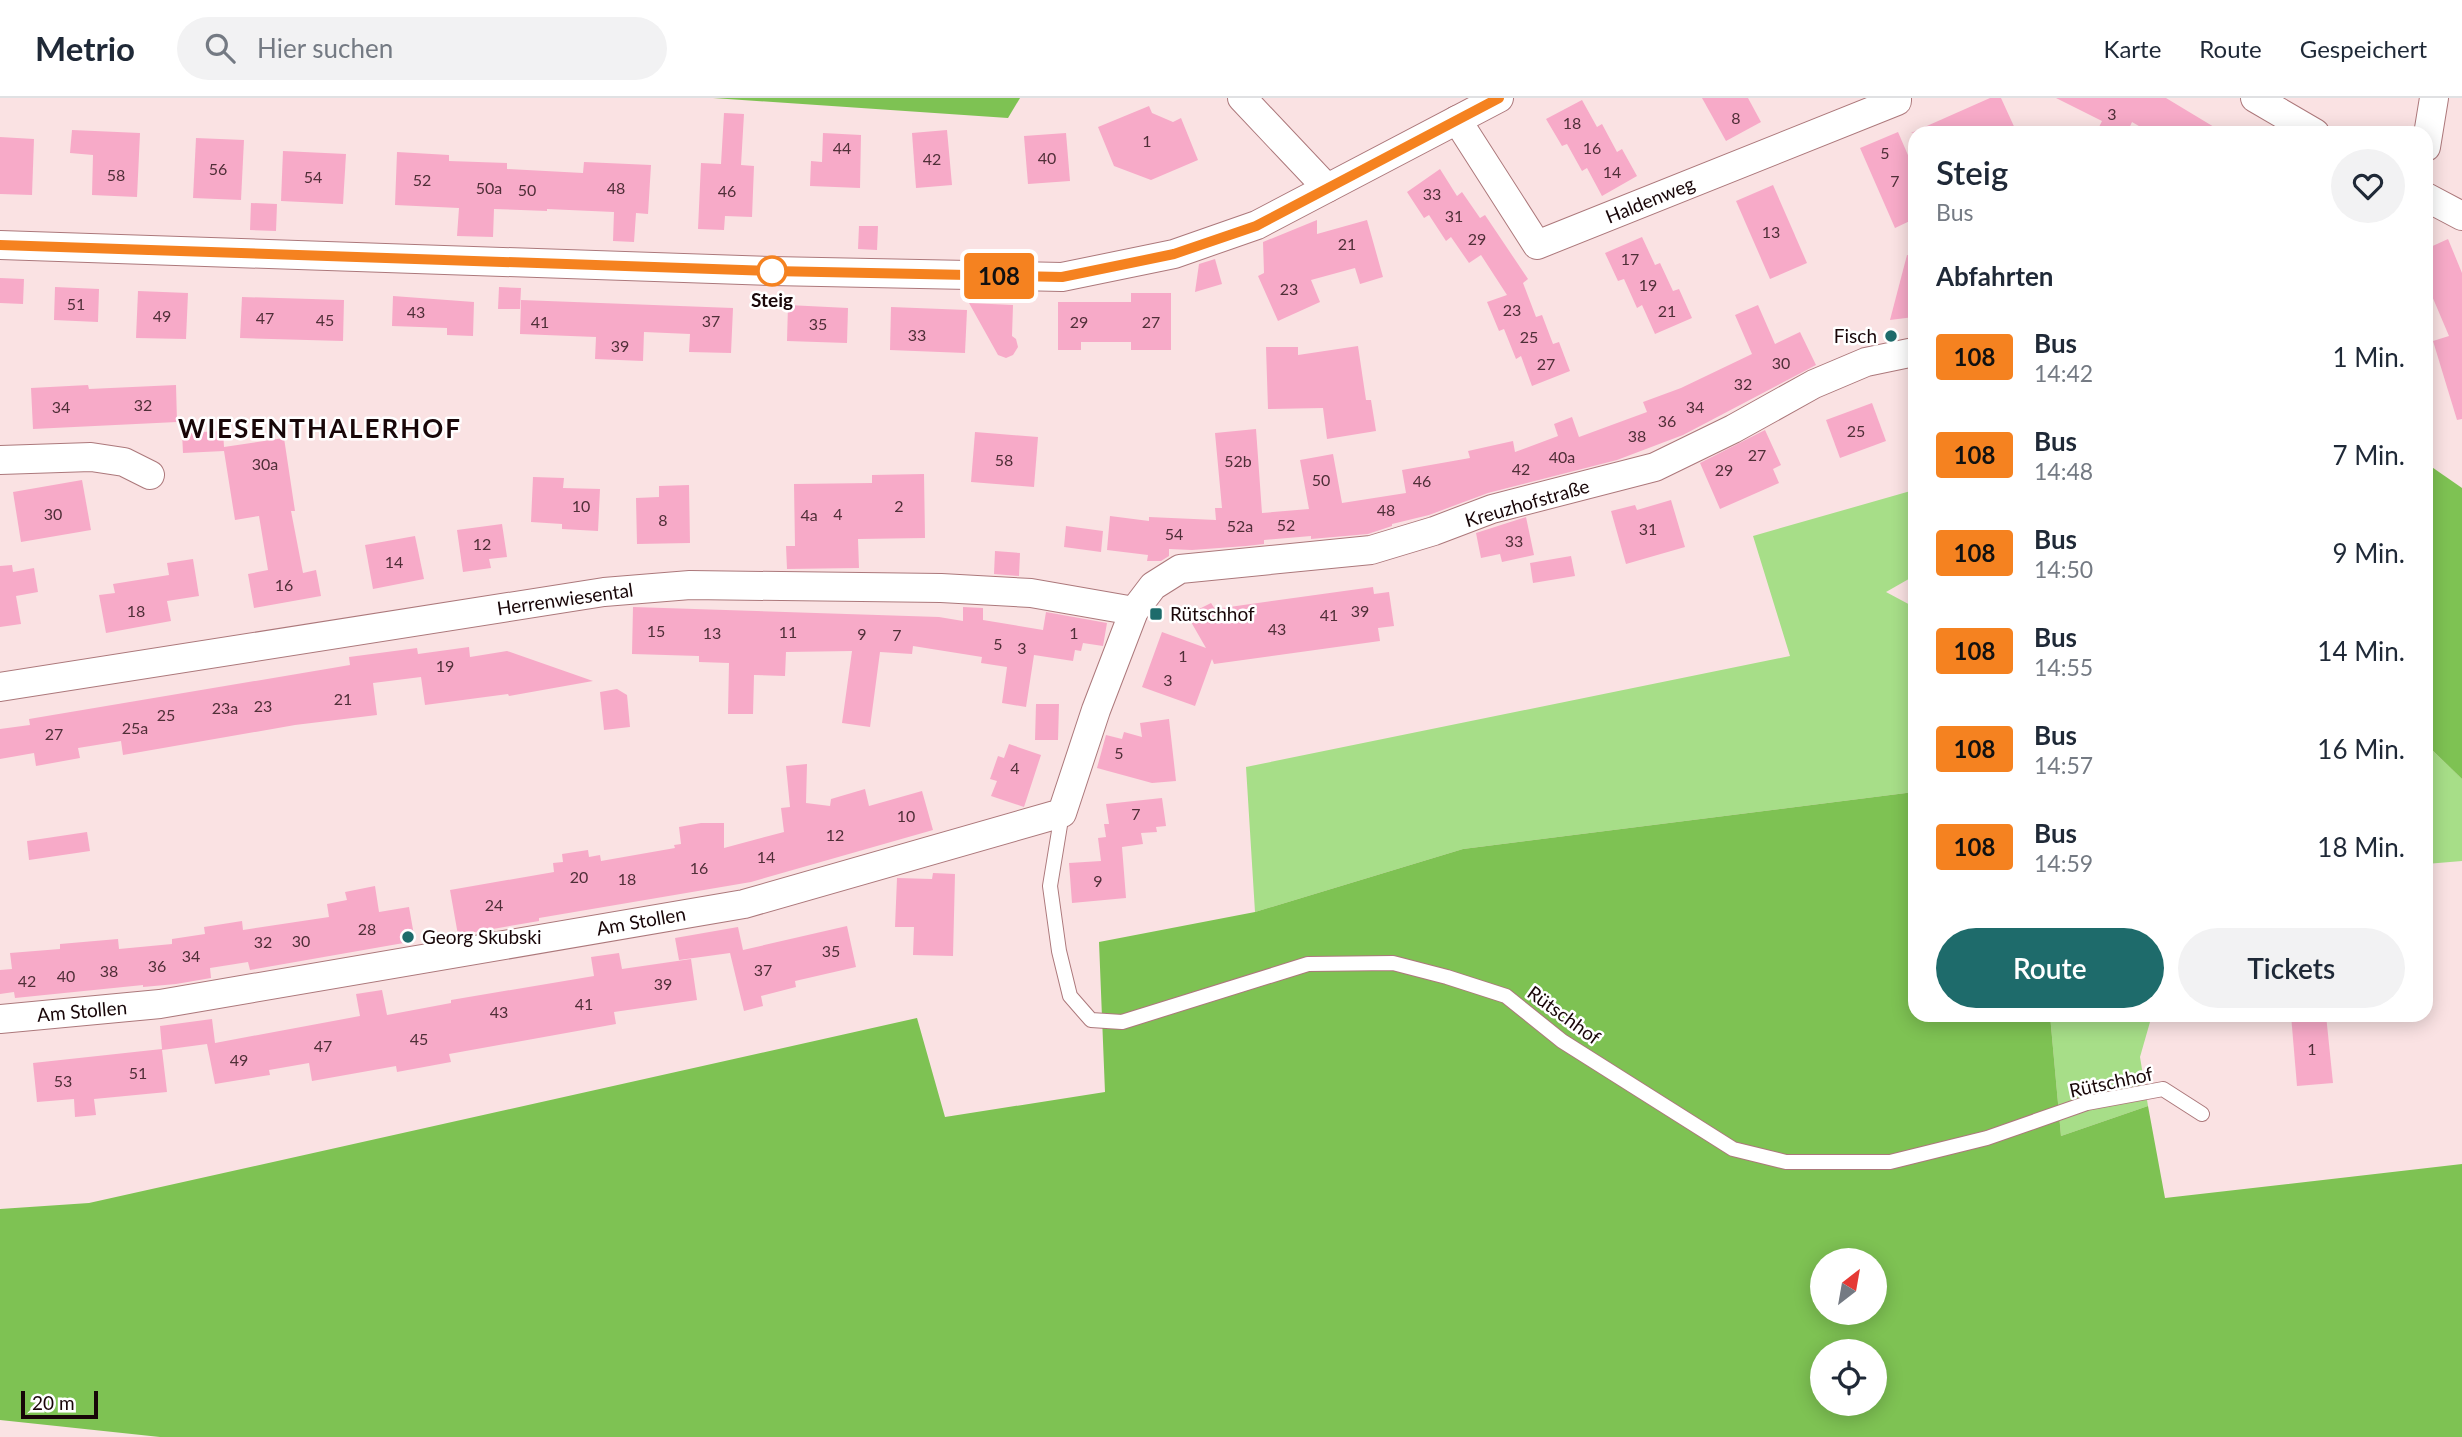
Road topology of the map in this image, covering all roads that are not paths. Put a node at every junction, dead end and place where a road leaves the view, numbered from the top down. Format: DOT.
graph roads {
  1 [pos="1242,98"];
  2 [pos="1499,98"];
  3 [pos="1897,98"];
  4 [pos="2255,98"];
  5 [pos="2431,99"];
  6 [pos="1457,120"];
  7 [pos="2303,126"];
  8 [pos="2428,126"];
  9 [pos="1327,188"];
  10 [pos="2433,201"];
  11 [pos="2462,216"];
  12 [pos="0,245"];
  13 [pos="1908,353"];
  14 [pos="0,460"];
  15 [pos="150,475"];
  16 [pos="1134,611"];
  17 [pos="0,687"];
  18 [pos="1062,813"];
  19 [pos="0,1019"];
  20 [pos="2202,1114"];
  1 -- 9 [label="street"];
  2 -- 6 [label="street"];
  3 -- 6 [label="street, Haldenweg"];
  4 -- 7 [label="street"];
  5 -- 8 [label="street"];
  6 -- 9 [label="street"];
  9 -- 12 [label="street"];
  10 -- 11 [label="street"];
  13 -- 16 [label="street, Kreuzhofstraße"];
  14 -- 15 [label="street"];
  16 -- 17 [label="street, Herrenwiesental"];
  16 -- 18 [label="street"];
  18 -- 19 [label="street, Am Stollen"];
  18 -- 20 [label="lane, Rütschhof"];
}
